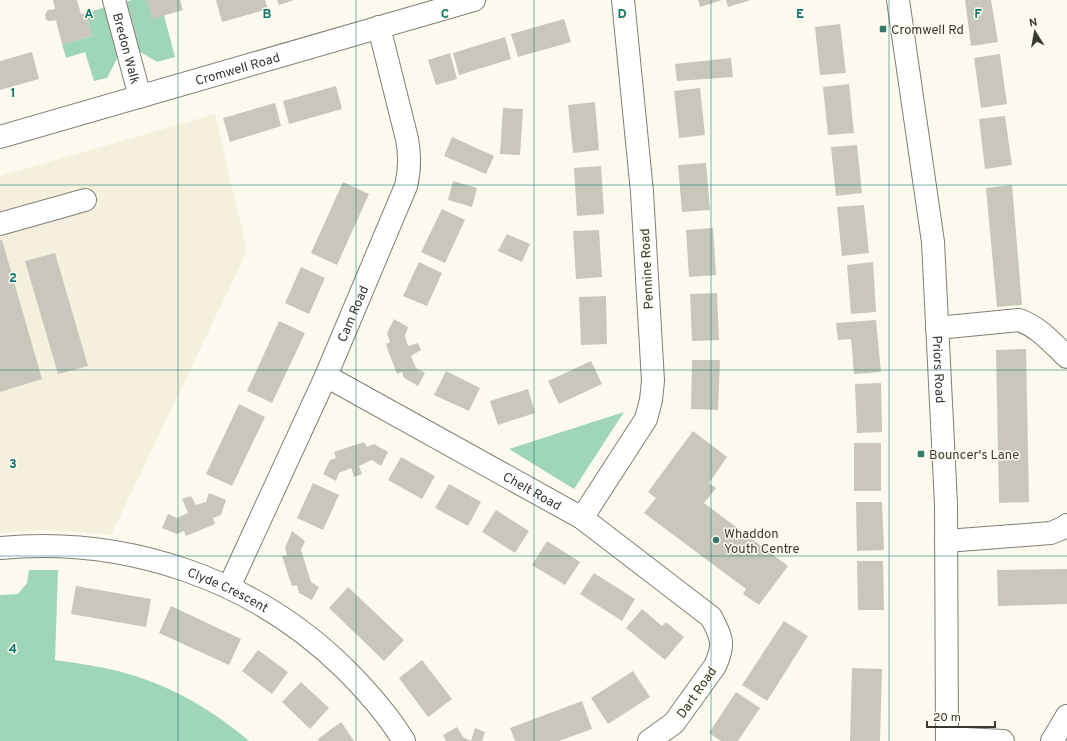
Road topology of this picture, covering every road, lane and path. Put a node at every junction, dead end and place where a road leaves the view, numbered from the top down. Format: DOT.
graph roads {
  1 [pos="114,0"];
  2 [pos="474,0"];
  3 [pos="623,0"];
  4 [pos="898,0"];
  5 [pos="379,28"];
  6 [pos="140,97"];
  7 [pos="0,137"];
  8 [pos="85,200"];
  9 [pos="0,224"];
  10 [pos="937,328"];
  11 [pos="1067,357"];
  12 [pos="326,376"];
  13 [pos="582,518"];
  14 [pos="1067,525"];
  15 [pos="946,541"];
  16 [pos="0,548"];
  17 [pos="229,587"];
  18 [pos="719,631"];
  19 [pos="1067,716"];
  20 [pos="947,740"];
  21 [pos="404,741"];
  22 [pos="649,741"];
  23 [pos="1003,741"];
  24 [pos="1052,741"];
  1 -- 6 [label="street, Bredon Walk"];
  2 -- 5 [label="street, Cromwell Road"];
  3 -- 13 [label="street, Pennine Road"];
  4 -- 10 [label="street, Priors Road"];
  5 -- 6 [label="street, Cromwell Road"];
  5 -- 12 [label="street, Cam Road"];
  6 -- 7 [label="street, Cromwell Road"];
  8 -- 9 [label="street"];
  10 -- 11 [label="street"];
  10 -- 15 [label="street, Priors Road"];
  12 -- 13 [label="street, Chelt Road"];
  12 -- 17 [label="street, Cam Road"];
  13 -- 18 [label="street, Chelt Road"];
  14 -- 15 [label="street"];
  15 -- 20 [label="street, Priors Road"];
  16 -- 17 [label="street, Clyde Crescent"];
  17 -- 21 [label="street, Clyde Crescent"];
  18 -- 22 [label="street, Dart Road"];
  19 -- 24 [label="street"];
  20 -- 23 [label="street"];
}
